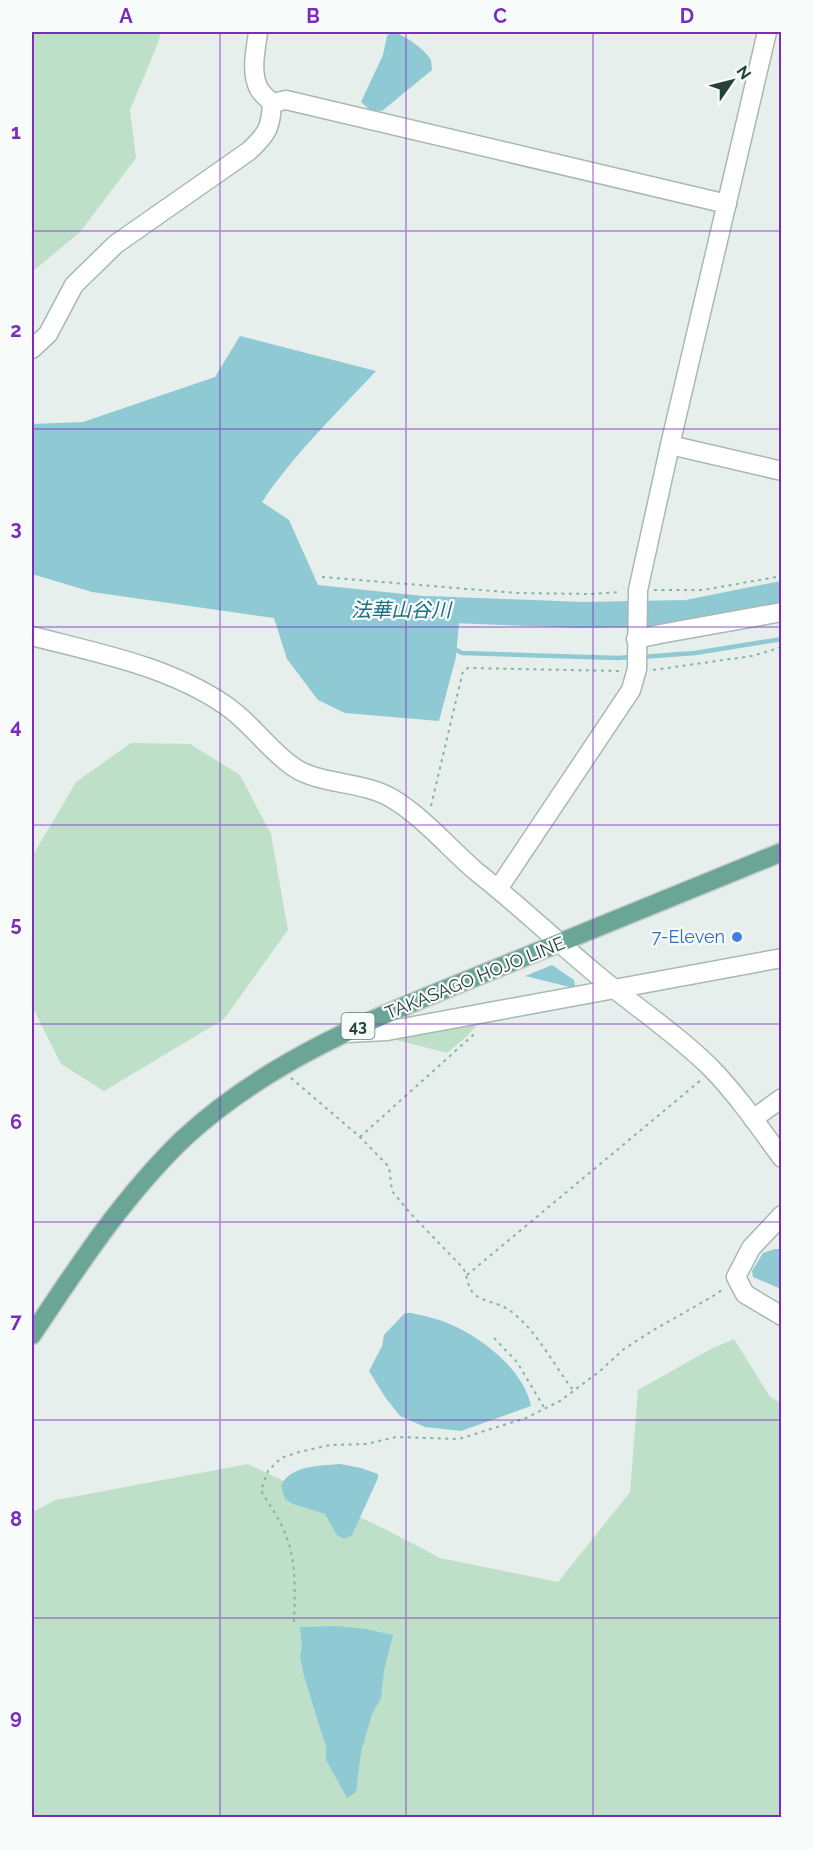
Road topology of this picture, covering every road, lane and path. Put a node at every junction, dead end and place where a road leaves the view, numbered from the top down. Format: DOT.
graph roads {
  1 [pos="258,32"];
  2 [pos="767,32"];
  3 [pos="272,103"];
  4 [pos="727,204"];
  5 [pos="32,349"];
  6 [pos="670,445"];
  7 [pos="782,471"];
  8 [pos="782,576"];
  9 [pos="322,577"];
  10 [pos="638,590"];
  11 [pos="782,612"];
  12 [pos="32,636"];
  13 [pos="636,645"];
  14 [pos="782,647"];
  15 [pos="636,671"];
  16 [pos="427,826"];
  17 [pos="782,852"];
  18 [pos="498,889"];
  19 [pos="560,943"];
  20 [pos="782,958"];
  21 [pos="614,988"];
  22 [pos="489,1012"];
  23 [pos="342,1033"];
  24 [pos="280,1069"];
  25 [pos="713,1070"];
  26 [pos="782,1098"];
  27 [pos="753,1119"];
  28 [pos="360,1137"];
  29 [pos="782,1158"];
  30 [pos="782,1215"];
  31 [pos="467,1275"];
  32 [pos="736,1276"];
  33 [pos="782,1316"];
  34 [pos="32,1335"];
  35 [pos="494,1338"];
  36 [pos="574,1391"];
  37 [pos="545,1409"];
  38 [pos="294,1622"];
  1 -- 3 [label="street"];
  2 -- 4 [label="street"];
  3 -- 4 [label="street"];
  3 -- 5 [label="street"];
  4 -- 6 [label="street"];
  6 -- 7 [label="street"];
  6 -- 10 [label="street"];
  8 -- 10 [label="path"];
  9 -- 10 [label="path"];
  10 -- 13 [label="street"];
  11 -- 13 [label="street"];
  12 -- 16 [label="street"];
  13 -- 15 [label="street"];
  14 -- 15 [label="path"];
  15 -- 16 [label="path"];
  15 -- 18 [label="street"];
  16 -- 18 [label="street"];
  17 -- 19 [label="main road, TAKASAGO HOJO LINE / 43"];
  18 -- 19 [label="street"];
  19 -- 21 [label="street"];
  19 -- 23 [label="main road, TAKASAGO HOJO LINE / 43"];
  20 -- 21 [label="street"];
  21 -- 22 [label="street"];
  21 -- 25 [label="street"];
  22 -- 23 [label="street"];
  22 -- 28 [label="path"];
  23 -- 24 [label="main road, TAKASAGO HOJO LINE / 43"];
  24 -- 28 [label="path"];
  24 -- 34 [label="main road, TAKASAGO HOJO LINE / 43"];
  25 -- 27 [label="street"];
  25 -- 31 [label="path"];
  26 -- 27 [label="street"];
  27 -- 29 [label="street"];
  28 -- 31 [label="path"];
  30 -- 32 [label="street"];
  31 -- 36 [label="path"];
  32 -- 33 [label="street"];
  32 -- 36 [label="path"];
  35 -- 37 [label="path"];
  36 -- 37 [label="path"];
  37 -- 38 [label="path"];
}
